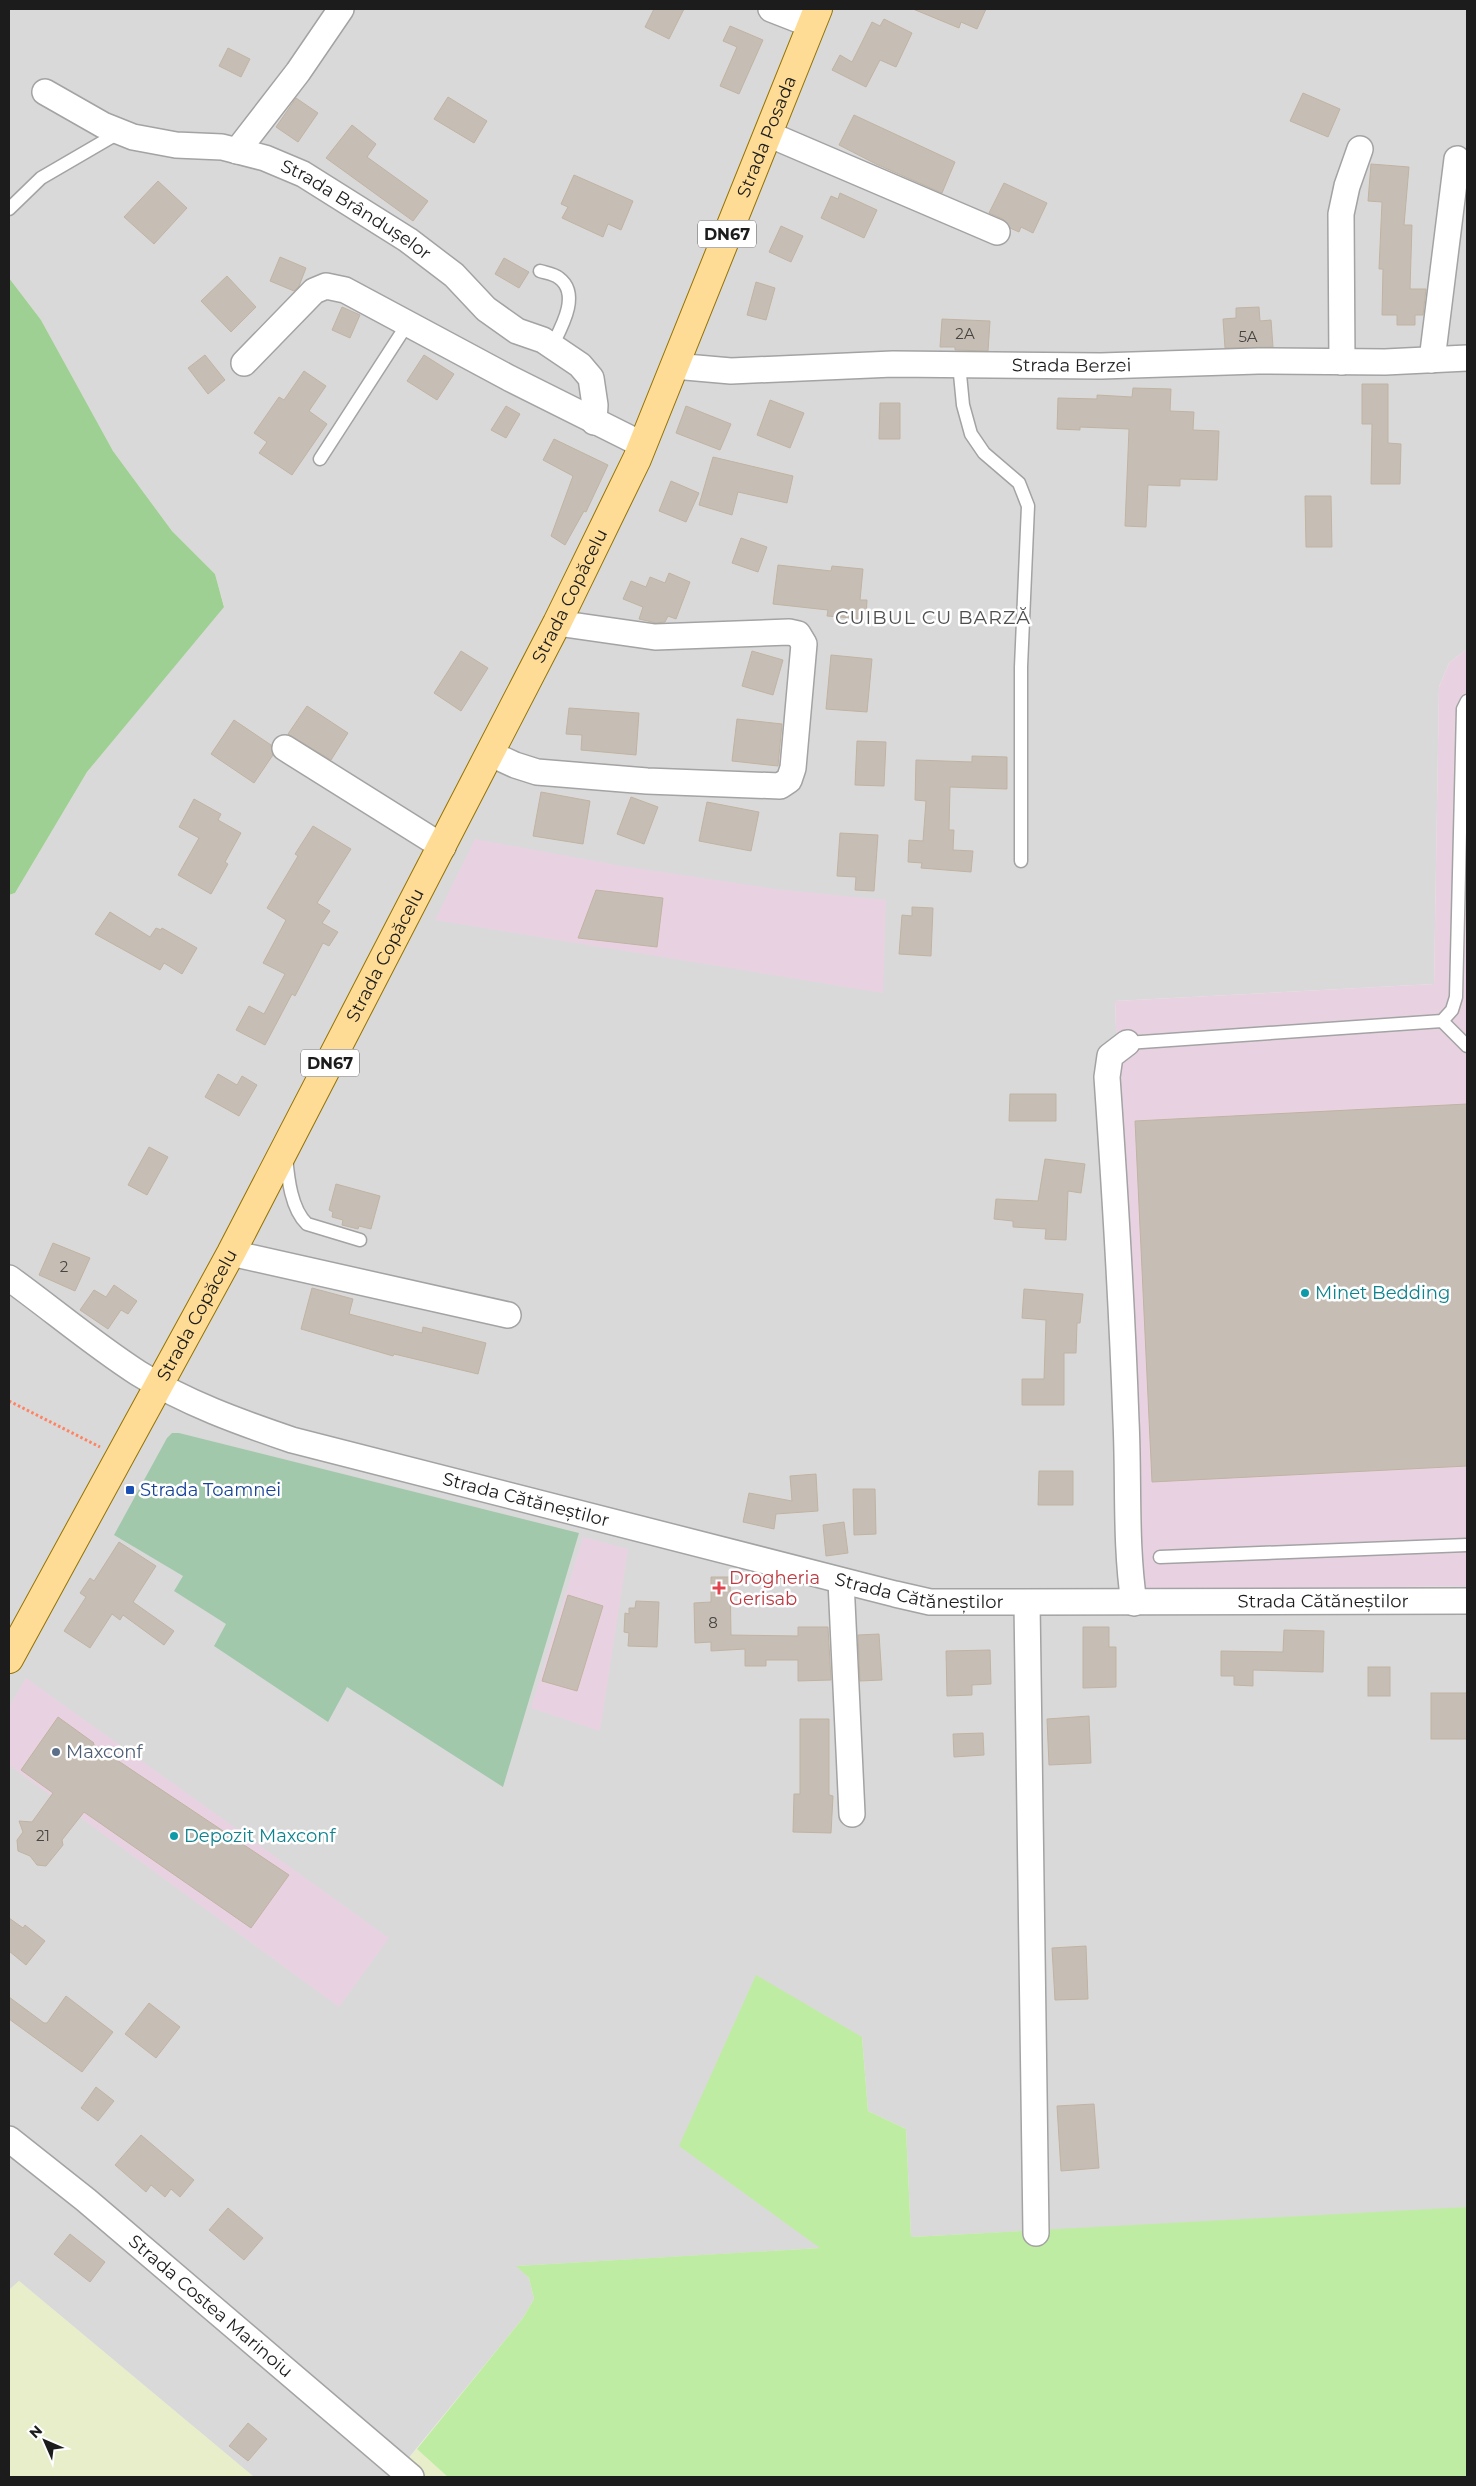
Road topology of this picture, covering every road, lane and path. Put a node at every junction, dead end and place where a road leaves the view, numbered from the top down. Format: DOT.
graph roads {
  1 [pos="342,9"];
  2 [pos="770,9"];
  3 [pos="815,17"];
  4 [pos="45,92"];
  5 [pos="120,132"];
  6 [pos="768,134"];
  7 [pos="1360,149"];
  8 [pos="236,150"];
  9 [pos="1457,159"];
  10 [pos="9,209"];
  11 [pos="997,232"];
  12 [pos="540,272"];
  13 [pos="408,324"];
  14 [pos="552,346"];
  15 [pos="1467,358"];
  16 [pos="1432,360"];
  17 [pos="1342,362"];
  18 [pos="244,363"];
  19 [pos="959,364"];
  20 [pos="674,366"];
  21 [pos="594,422"];
  22 [pos="640,452"];
  23 [pos="320,459"];
  24 [pos="557,623"];
  25 [pos="1467,701"];
  26 [pos="285,748"];
  27 [pos="491,754"];
  28 [pos="442,847"];
  29 [pos="1022,860"];
  30 [pos="1442,1021"];
  31 [pos="1127,1043"];
  32 [pos="1467,1046"];
  33 [pos="285,1149"];
  34 [pos="360,1240"];
  35 [pos="231,1253"];
  36 [pos="9,1278"];
  37 [pos="508,1315"];
  38 [pos="160,1384"];
  39 [pos="9,1401"];
  40 [pos="120,1458"];
  41 [pos="1467,1545"];
  42 [pos="1160,1557"];
  43 [pos="842,1580"];
  44 [pos="1467,1601"];
  45 [pos="1027,1602"];
  46 [pos="1134,1603"];
  47 [pos="9,1659"];
  48 [pos="852,1814"];
  49 [pos="9,2139"];
  50 [pos="1036,2233"];
  51 [pos="411,2477"];
  1 -- 8 [label="street"];
  2 -- 3 [label="street"];
  3 -- 6 [label="main road, Strada Posada / DN67"];
  4 -- 5 [label="street, Strada Brândușelor"];
  5 -- 8 [label="street, Strada Brândușelor"];
  5 -- 10 [label="lane"];
  6 -- 11 [label="street"];
  6 -- 20 [label="main road, Strada Posada / DN67"];
  7 -- 17 [label="street"];
  8 -- 14 [label="street, Strada Brândușelor"];
  9 -- 16 [label="street"];
  12 -- 14 [label="lane"];
  13 -- 18 [label="street"];
  13 -- 21 [label="street"];
  13 -- 23 [label="lane"];
  14 -- 21 [label="street, Strada Brândușelor"];
  15 -- 16 [label="street, Strada Berzei"];
  16 -- 17 [label="street, Strada Berzei"];
  17 -- 19 [label="street, Strada Berzei"];
  19 -- 20 [label="street, Strada Berzei"];
  19 -- 29 [label="lane"];
  20 -- 22 [label="main road, Strada Posada / DN67"];
  21 -- 22 [label="street"];
  22 -- 24 [label="main road, Strada Copăcelu / DN67"];
  24 -- 27 [label="main road, Strada Copăcelu / DN67"];
  24 -- 27 [label="street"];
  25 -- 30 [label="lane"];
  26 -- 28 [label="street"];
  27 -- 28 [label="main road, Strada Copăcelu / DN67"];
  28 -- 33 [label="main road, Strada Copăcelu / DN67"];
  30 -- 31 [label="lane"];
  30 -- 32 [label="lane"];
  31 -- 46 [label="street"];
  33 -- 34 [label="lane"];
  33 -- 35 [label="main road, Strada Copăcelu / DN67"];
  35 -- 37 [label="street"];
  35 -- 38 [label="main road, Strada Copăcelu / DN67"];
  36 -- 38 [label="street"];
  38 -- 40 [label="main road, Strada Copăcelu / DN67"];
  38 -- 43 [label="street, Strada Cătăneștilor"];
  39 -- 40 [label="path"];
  40 -- 47 [label="main road, Strada Copăcelu / DN67"];
  41 -- 42 [label="lane"];
  43 -- 45 [label="street, Strada Cătăneștilor"];
  43 -- 48 [label="street"];
  44 -- 46 [label="street, Strada Cătăneștilor"];
  45 -- 46 [label="street, Strada Cătăneștilor"];
  45 -- 50 [label="street"];
  49 -- 51 [label="street, Strada Costea Marinoiu"];
}
